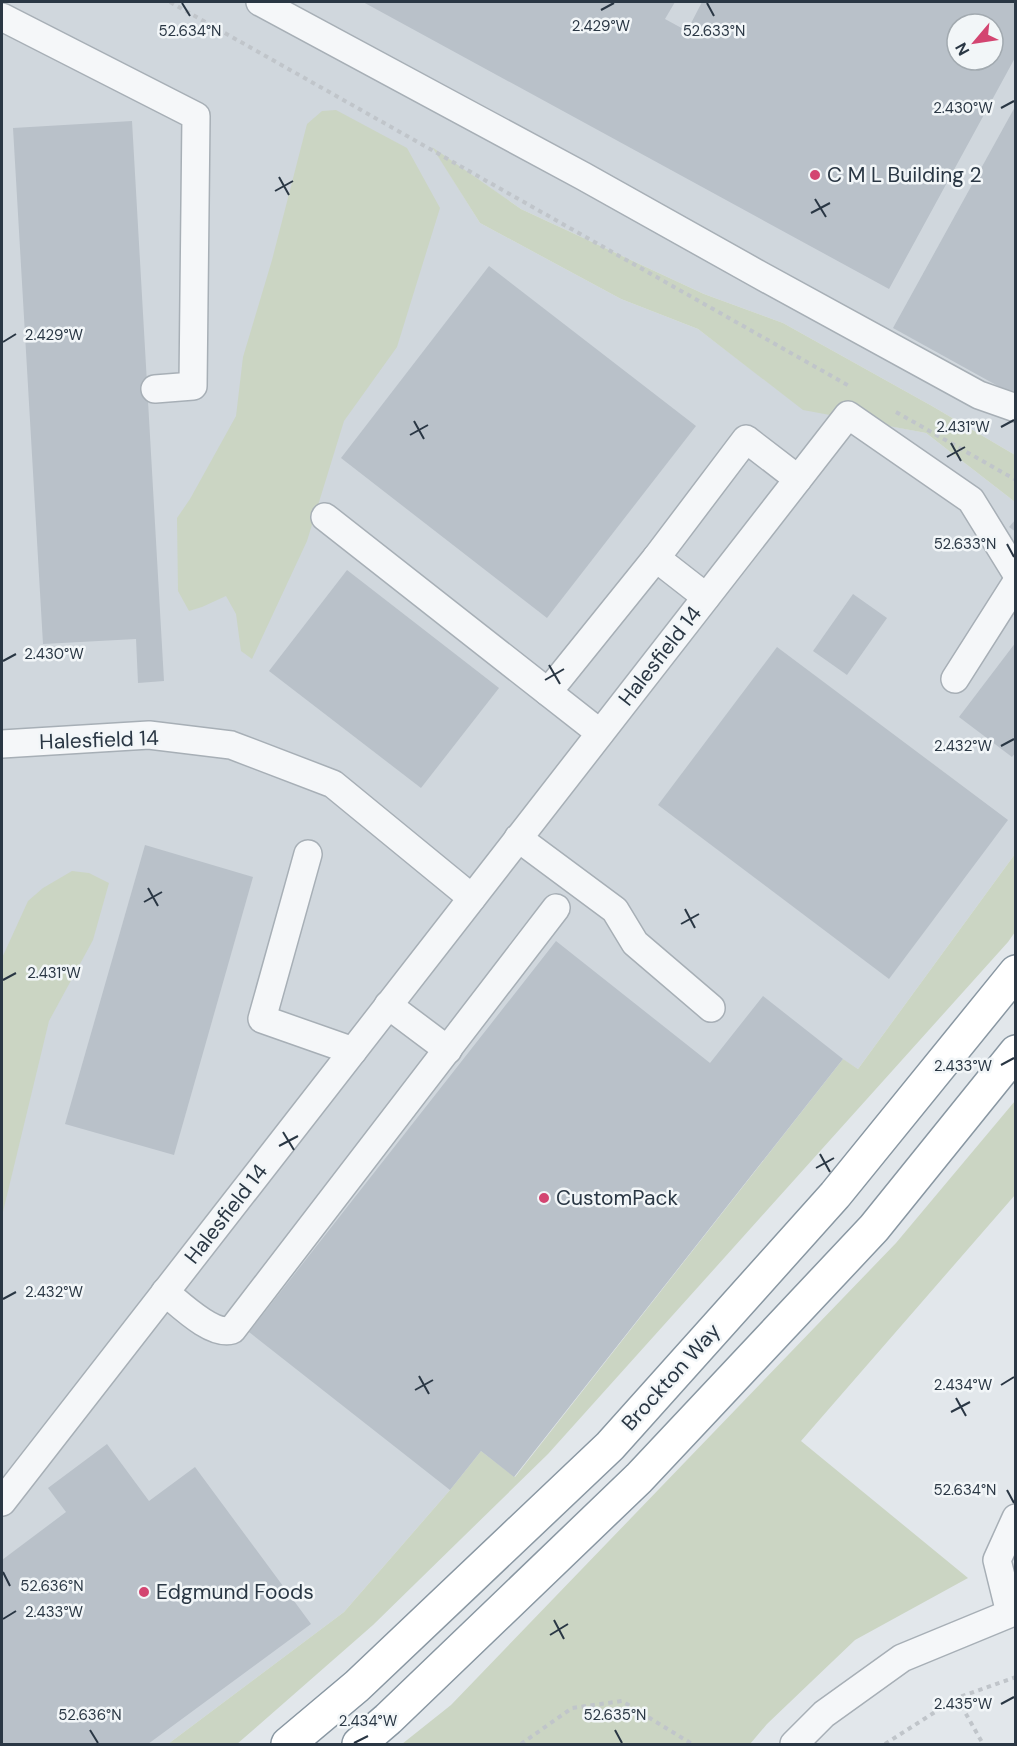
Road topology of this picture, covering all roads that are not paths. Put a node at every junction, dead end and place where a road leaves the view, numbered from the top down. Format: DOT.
graph roads {
  1 [pos="260,2"];
  2 [pos="2,17"];
  3 [pos="155,389"];
  4 [pos="1016,408"];
  5 [pos="798,479"];
  6 [pos="325,517"];
  7 [pos="656,558"];
  8 [pos="1016,573"];
  9 [pos="1016,583"];
  10 [pos="706,597"];
  11 [pos="955,679"];
  12 [pos="548,692"];
  13 [pos="600,733"];
  14 [pos="2,744"];
  15 [pos="518,838"];
  16 [pos="308,854"];
  17 [pos="472,898"];
  18 [pos="556,908"];
  19 [pos="1016,972"];
  20 [pos="388,1005"];
  21 [pos="711,1008"];
  22 [pos="448,1050"];
  23 [pos="353,1051"];
  24 [pos="1016,1052"];
  25 [pos="165,1292"];
  26 [pos="2,1502"];
  27 [pos="1016,1518"];
  28 [pos="1013,1612"];
  29 [pos="288,1744"];
  30 [pos="359,1744"];
  31 [pos="794,1744"];
  1 -- 4 [label="street"];
  2 -- 3 [label="street"];
  5 -- 7 [label="street"];
  5 -- 8 [label="street, Halesfield 14"];
  5 -- 10 [label="street, Halesfield 14"];
  6 -- 12 [label="street"];
  7 -- 10 [label="street"];
  7 -- 12 [label="street"];
  9 -- 11 [label="street"];
  10 -- 13 [label="street, Halesfield 14"];
  12 -- 13 [label="street"];
  13 -- 15 [label="street, Halesfield 14"];
  14 -- 17 [label="street, Halesfield 14"];
  15 -- 17 [label="street, Halesfield 14"];
  15 -- 21 [label="street"];
  16 -- 23 [label="street"];
  17 -- 20 [label="street, Halesfield 14"];
  18 -- 22 [label="street"];
  19 -- 29 [label="highway, Brockton Way"];
  20 -- 22 [label="street"];
  20 -- 23 [label="street, Halesfield 14"];
  22 -- 25 [label="street"];
  23 -- 25 [label="street, Halesfield 14"];
  24 -- 30 [label="highway, Brockton Way"];
  25 -- 26 [label="street, Halesfield 14"];
  27 -- 28 [label="street"];
  28 -- 31 [label="street"];
}
